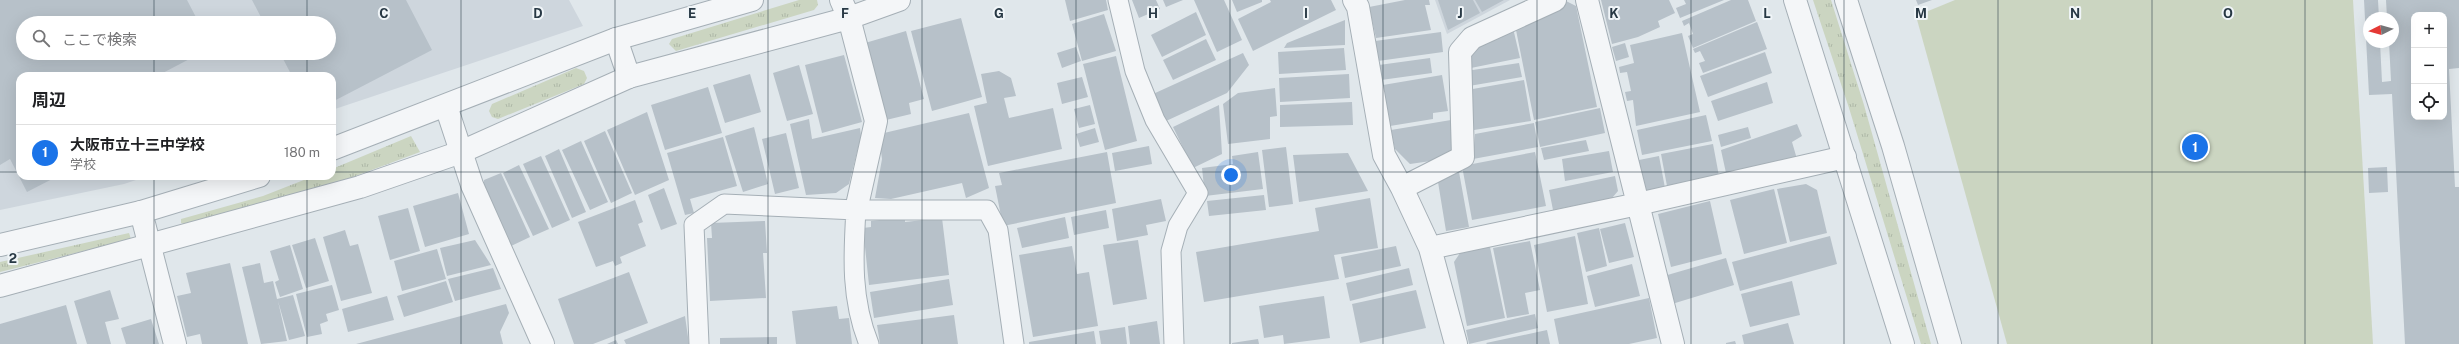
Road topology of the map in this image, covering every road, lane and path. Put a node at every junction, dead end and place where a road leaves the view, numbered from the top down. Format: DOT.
graph roads {
  1 [pos="752,0"];
  2 [pos="899,0"];
  3 [pos="1118,0"];
  4 [pos="1354,0"];
  5 [pos="1554,0"];
  6 [pos="1587,0"];
  7 [pos="1795,0"];
  8 [pos="1846,0"];
  9 [pos="845,9"];
  10 [pos="616,39"];
  11 [pos="628,77"];
  12 [pos="446,106"];
  13 [pos="336,147"];
  14 [pos="461,152"];
  15 [pos="1846,158"];
  16 [pos="246,180"];
  17 [pos="1402,188"];
  18 [pos="1638,204"];
  19 [pos="856,210"];
  20 [pos="141,212"];
  21 [pos="0,245"];
  22 [pos="149,246"];
  23 [pos="1430,248"];
  24 [pos="0,286"];
  25 [pos="175,344"];
  26 [pos="543,344"];
  27 [pos="699,344"];
  28 [pos="869,344"];
  29 [pos="1014,344"];
  30 [pos="1174,344"];
  31 [pos="1456,344"];
  32 [pos="1673,344"];
  33 [pos="1903,344"];
  34 [pos="1950,344"];
  1 -- 10 [label="street"];
  2 -- 9 [label="street"];
  3 -- 30 [label="lane"];
  4 -- 17 [label="street"];
  5 -- 17 [label="street"];
  6 -- 18 [label="street"];
  7 -- 15 [label="street"];
  8 -- 34 [label="street"];
  9 -- 11 [label="street"];
  9 -- 19 [label="street"];
  10 -- 11 [label="street"];
  10 -- 12 [label="street"];
  11 -- 14 [label="street"];
  12 -- 13 [label="street"];
  12 -- 14 [label="street"];
  14 -- 22 [label="street"];
  14 -- 26 [label="street"];
  15 -- 18 [label="street"];
  15 -- 33 [label="street"];
  16 -- 20 [label="street"];
  17 -- 23 [label="street"];
  18 -- 23 [label="street"];
  18 -- 32 [label="street"];
  19 -- 27 [label="lane"];
  19 -- 28 [label="lane"];
  19 -- 29 [label="lane"];
  20 -- 21 [label="street"];
  20 -- 22 [label="street"];
  22 -- 24 [label="street"];
  22 -- 25 [label="street"];
  23 -- 31 [label="street"];
}
